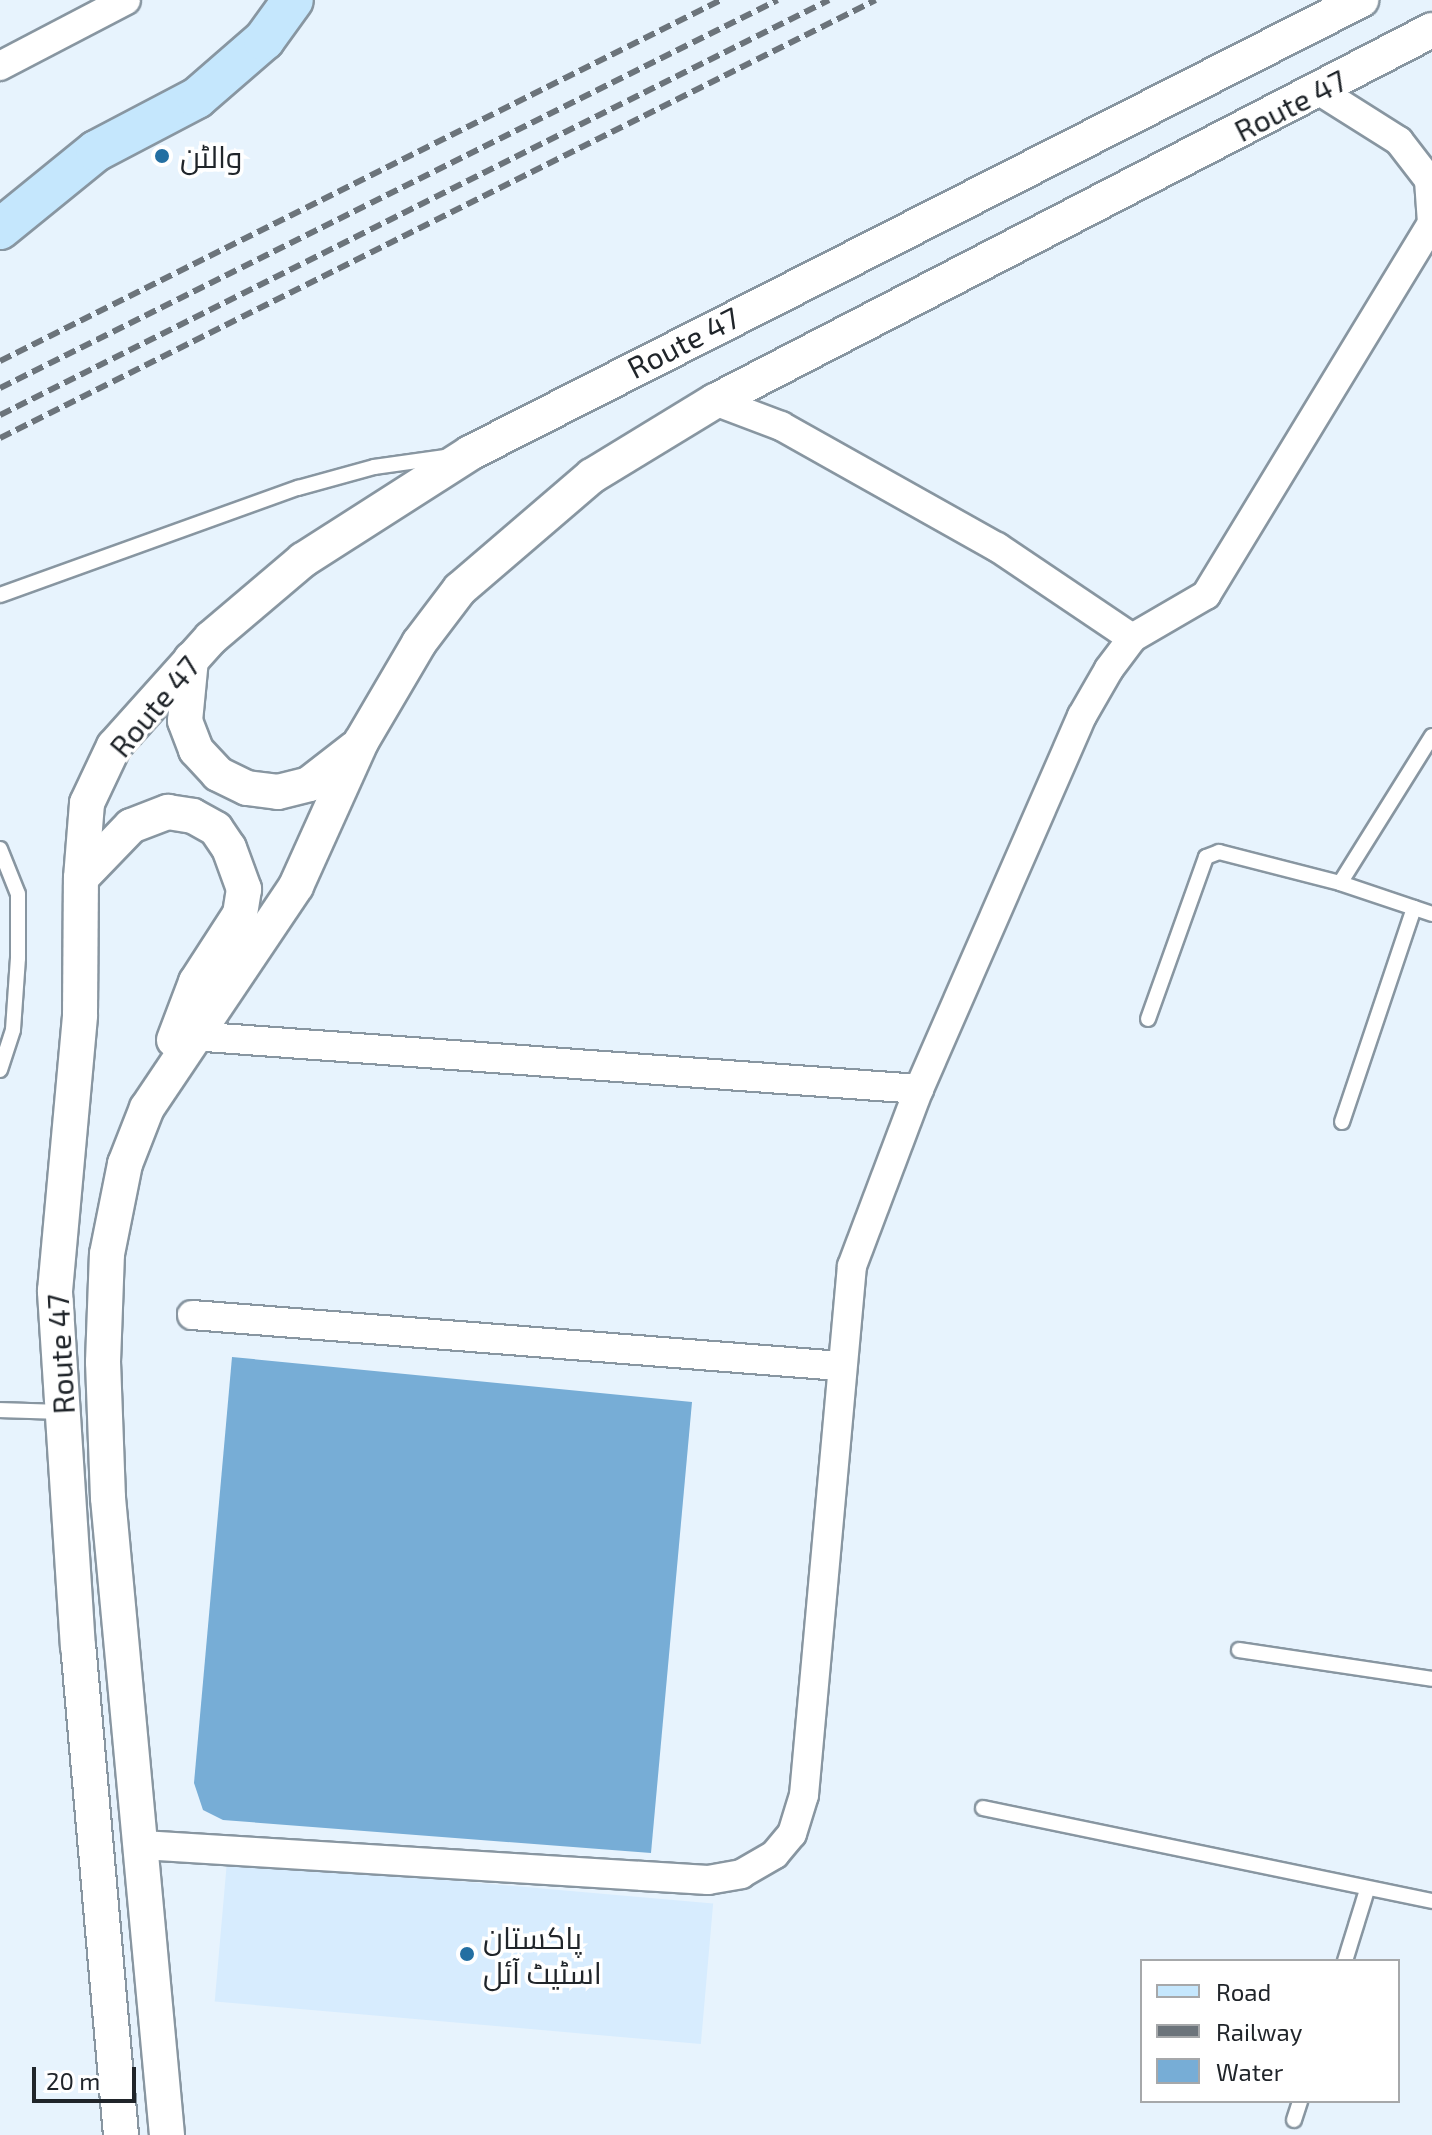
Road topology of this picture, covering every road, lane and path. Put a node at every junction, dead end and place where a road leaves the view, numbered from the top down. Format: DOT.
graph roads {
  1 [pos="126,0"];
  2 [pos="293,0"];
  3 [pos="1361,0"];
  4 [pos="1432,30"];
  5 [pos="0,66"];
  6 [pos="1320,91"];
  7 [pos="0,229"];
  8 [pos="715,401"];
  9 [pos="470,453"];
  10 [pos="0,595"];
  11 [pos="1132,638"];
  12 [pos="191,659"];
  13 [pos="1432,736"];
  14 [pos="361,742"];
  15 [pos="0,849"];
  16 [pos="81,878"];
  17 [pos="1340,883"];
  18 [pos="1414,908"];
  19 [pos="1432,914"];
  20 [pos="1148,1019"];
  21 [pos="192,1036"];
  22 [pos="0,1070"];
  23 [pos="919,1089"];
  24 [pos="147,1108"];
  25 [pos="1342,1122"];
  26 [pos="192,1315"];
  27 [pos="840,1366"];
  28 [pos="0,1410"];
  29 [pos="63,1412"];
  30 [pos="1239,1650"];
  31 [pos="1432,1679"];
  32 [pos="983,1808"];
  33 [pos="142,1845"];
  34 [pos="1367,1890"];
  35 [pos="1432,1901"];
  36 [pos="1346,1959"];
  37 [pos="1299,2103"];
  38 [pos="1294,2120"];
  39 [pos="121,2135"];
  40 [pos="167,2135"];
  1 -- 5 [label="street"];
  2 -- 7 [label="main road"];
  3 -- 9 [label="street, Route 47"];
  4 -- 6 [label="street, Route 47"];
  6 -- 8 [label="street, Route 47"];
  6 -- 11 [label="street"];
  8 -- 11 [label="street"];
  8 -- 14 [label="street, Route 47"];
  9 -- 10 [label="lane"];
  9 -- 12 [label="street, Route 47"];
  11 -- 23 [label="street"];
  12 -- 14 [label="street"];
  12 -- 16 [label="street, Route 47"];
  13 -- 17 [label="lane"];
  14 -- 21 [label="street, Route 47"];
  15 -- 22 [label="lane"];
  16 -- 24 [label="street"];
  16 -- 29 [label="street, Route 47"];
  17 -- 18 [label="lane"];
  17 -- 20 [label="lane"];
  18 -- 19 [label="lane"];
  18 -- 25 [label="lane"];
  21 -- 23 [label="street"];
  21 -- 24 [label="street, Route 47"];
  23 -- 27 [label="street"];
  24 -- 33 [label="street, Route 47"];
  26 -- 27 [label="street"];
  27 -- 33 [label="street"];
  28 -- 29 [label="lane"];
  29 -- 39 [label="street, Route 47"];
  30 -- 31 [label="lane"];
  32 -- 34 [label="lane"];
  33 -- 40 [label="street, Route 47"];
  34 -- 35 [label="lane"];
  34 -- 36 [label="lane"];
  37 -- 38 [label="lane"];
}
